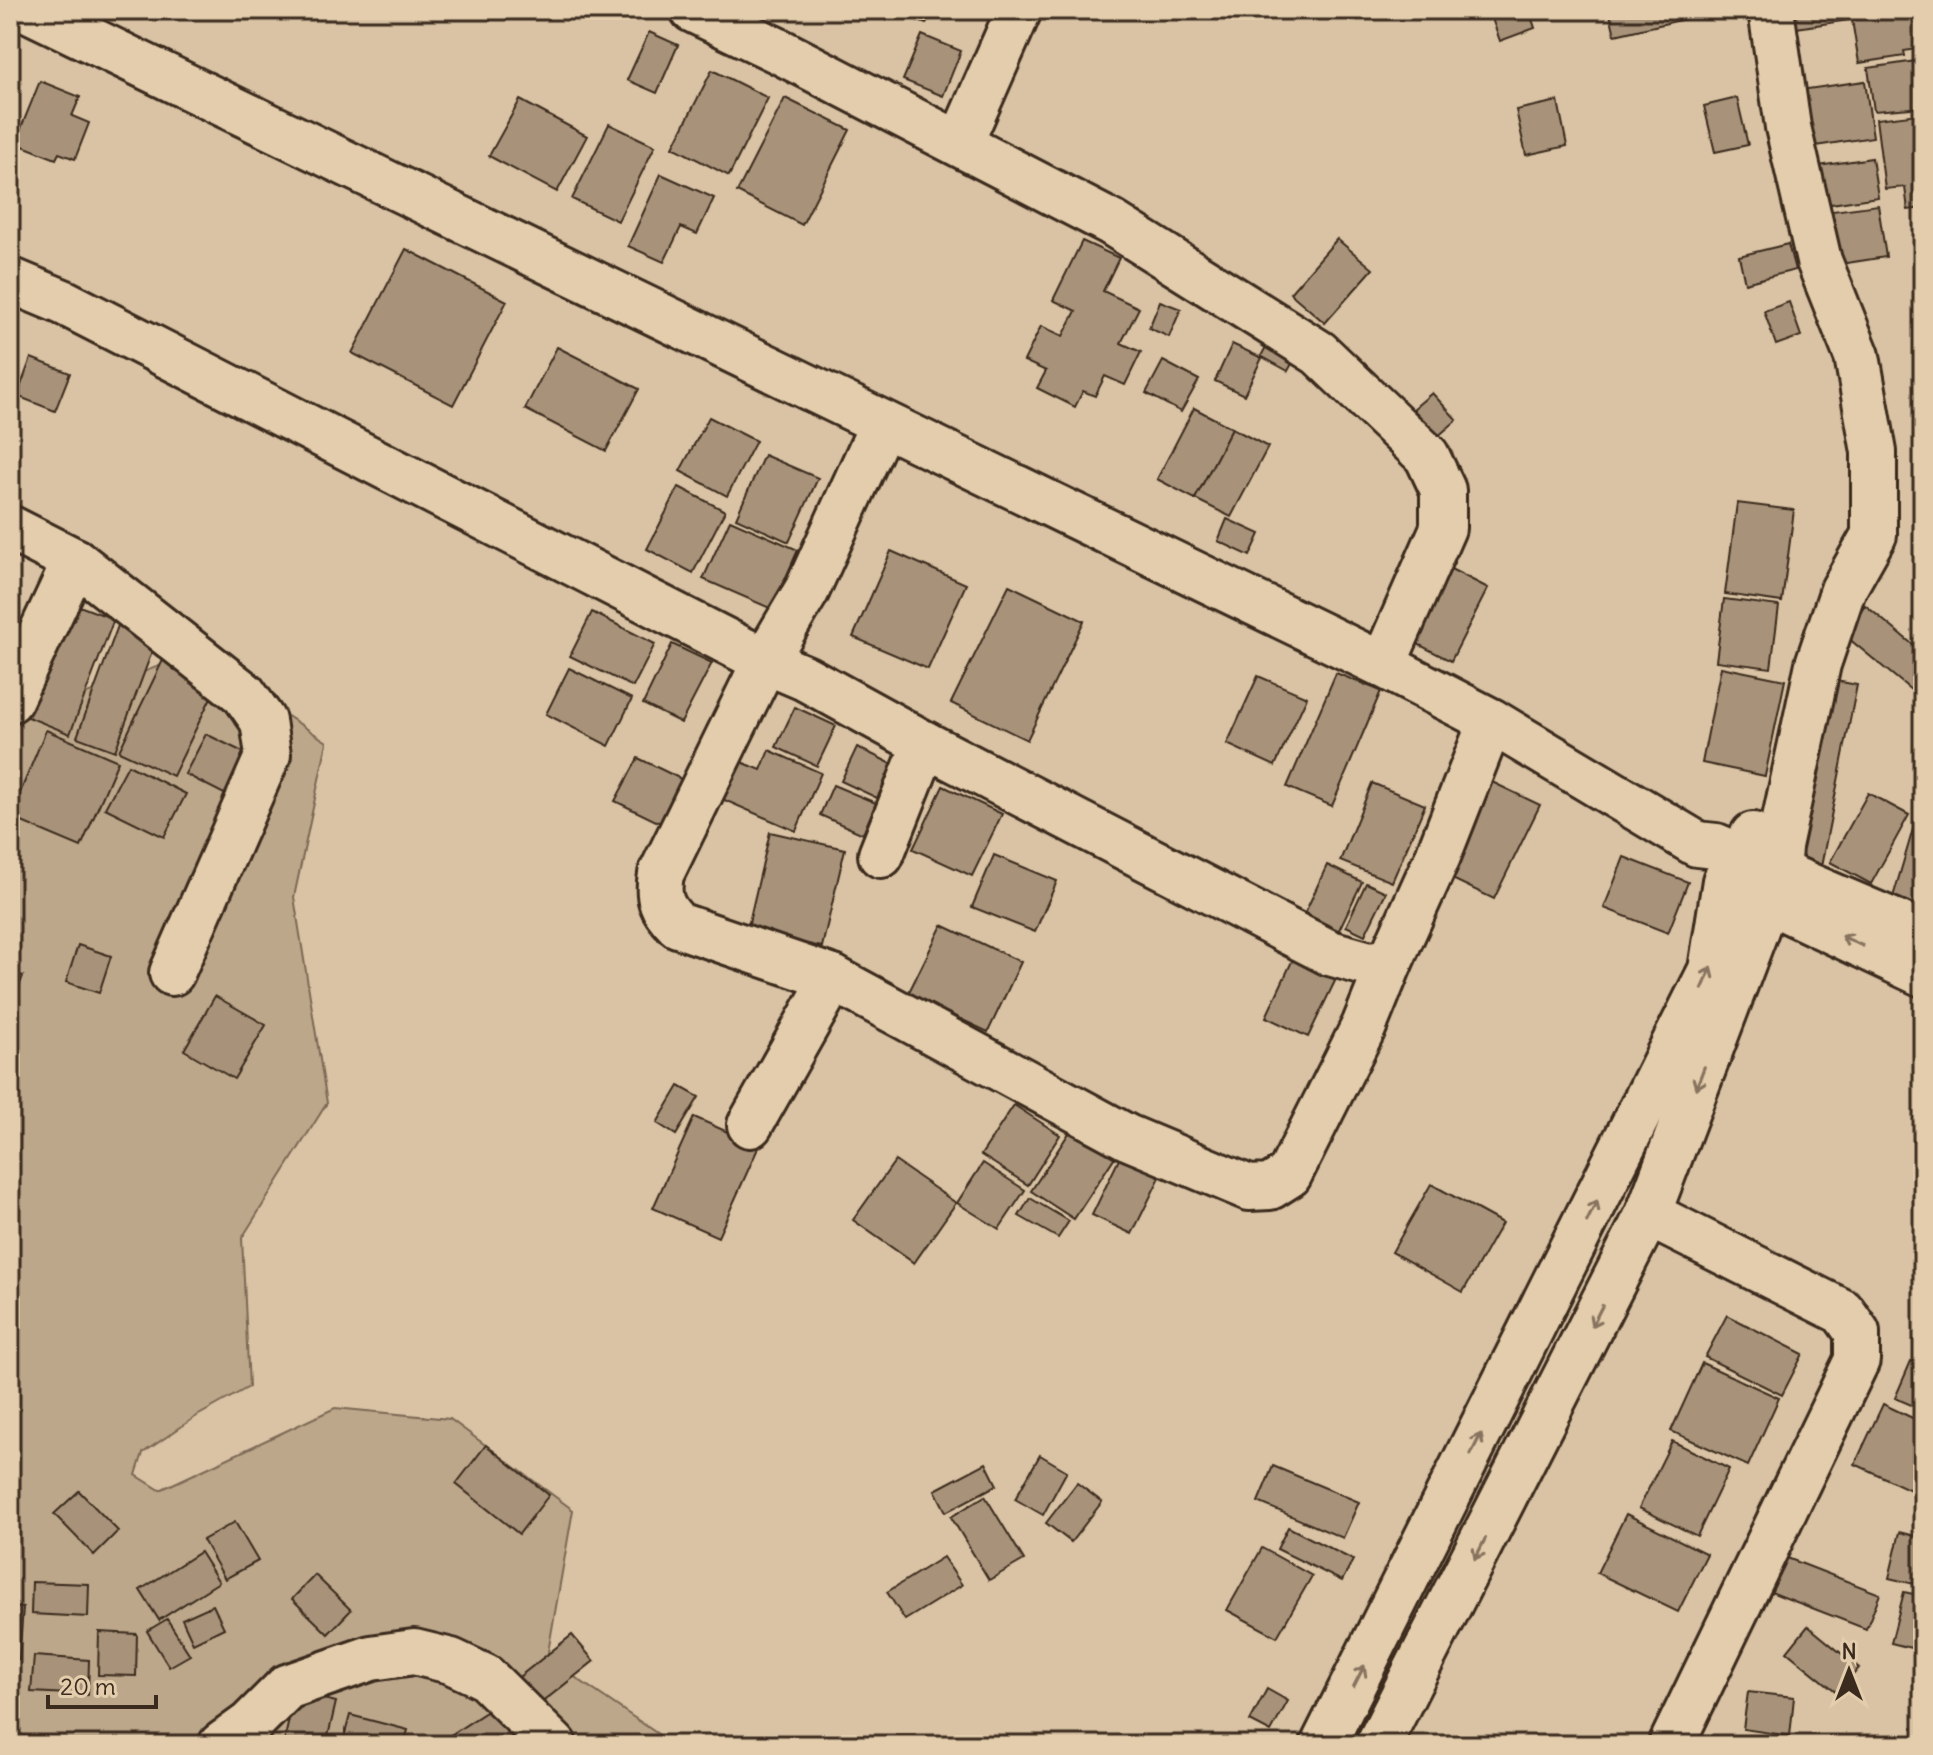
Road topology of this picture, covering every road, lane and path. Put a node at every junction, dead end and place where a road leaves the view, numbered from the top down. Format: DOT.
graph roads {
  1 [pos="15,10"];
  2 [pos="29,10"];
  3 [pos="693,10"];
  4 [pos="1019,10"];
  5 [pos="1771,10"];
  6 [pos="10,22"];
  7 [pos="960,144"];
  8 [pos="10,280"];
  9 [pos="882,425"];
  10 [pos="10,528"];
  11 [pos="75,561"];
  12 [pos="765,661"];
  13 [pos="1383,665"];
  14 [pos="10,700"];
  15 [pos="1491,721"];
  16 [pos="925,744"];
  17 [pos="1785,814"];
  18 [pos="881,855"];
  19 [pos="1731,869"];
  20 [pos="1771,887"];
  21 [pos="1923,934"];
  22 [pos="1390,962"];
  23 [pos="172,973"];
  24 [pos="1923,974"];
  25 [pos="833,978"];
  26 [pos="750,1125"];
  27 [pos="1648,1214"];
  28 [pos="221,1745"];
  29 [pos="554,1745"];
  30 [pos="1323,1745"];
  31 [pos="1378,1745"];
  32 [pos="1671,1745"];
  1 -- 6 [label="street"];
  2 -- 9 [label="street"];
  3 -- 7 [label="street"];
  4 -- 7 [label="street"];
  5 -- 17 [label="street"];
  7 -- 13 [label="street"];
  8 -- 12 [label="street"];
  9 -- 12 [label="street"];
  9 -- 13 [label="street"];
  10 -- 11 [label="street"];
  11 -- 14 [label="street"];
  11 -- 23 [label="street"];
  12 -- 16 [label="street"];
  12 -- 25 [label="street"];
  13 -- 15 [label="street"];
  15 -- 19 [label="street"];
  15 -- 22 [label="street"];
  16 -- 18 [label="street"];
  16 -- 22 [label="street"];
  17 -- 19 [label="street"];
  17 -- 20 [label="street"];
  19 -- 20 [label="street"];
  30 -- 19 [label="street, one-way"];
  20 -- 21 [label="street"];
  24 -- 20 [label="street, one-way"];
  20 -- 27 [label="street, one-way"];
  22 -- 25 [label="street"];
  25 -- 26 [label="street"];
  27 -- 31 [label="street, one-way"];
  27 -- 32 [label="street"];
  28 -- 29 [label="street"];
}
